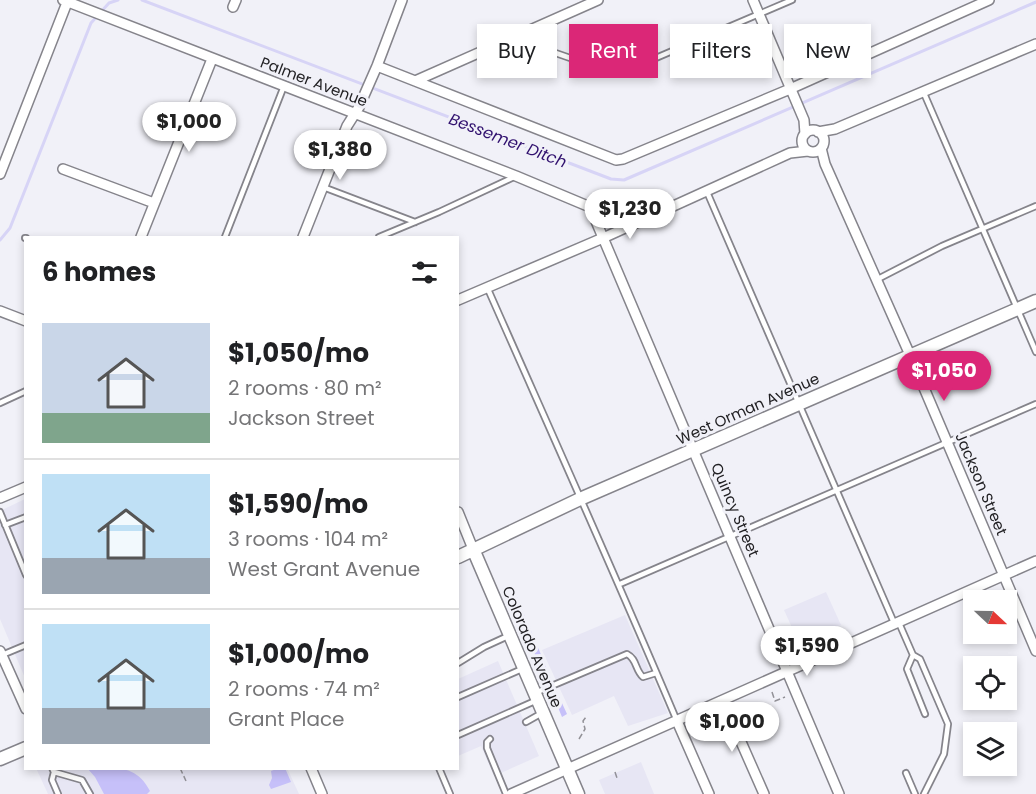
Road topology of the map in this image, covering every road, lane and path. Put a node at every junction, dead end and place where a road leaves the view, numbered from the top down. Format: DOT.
graph roads {
  1 [pos="402,0"];
  2 [pos="598,0"];
  3 [pos="753,0"];
  4 [pos="792,0"];
  5 [pos="989,0"];
  6 [pos="66,1"];
  7 [pos="759,14"];
  8 [pos="544,24"];
  9 [pos="1035,46"];
  10 [pos="477,54"];
  11 [pos="557,54"];
  12 [pos="212,59"];
  13 [pos="377,66"];
  14 [pos="415,81"];
  15 [pos="284,86"];
  16 [pos="923,92"];
  17 [pos="792,93"];
  18 [pos="354,114"];
  19 [pos="813,141"];
  20 [pos="63,169"];
  21 [pos="0,174"];
  22 [pos="516,176"];
  23 [pos="323,187"];
  24 [pos="706,190"];
  25 [pos="154,203"];
  26 [pos="1036,206"];
  27 [pos="415,222"];
  28 [pos="983,230"];
  29 [pos="141,236"];
  30 [pos="225,236"];
  31 [pos="303,236"];
  32 [pos="381,236"];
  33 [pos="603,238"];
  34 [pos="876,280"];
  35 [pos="487,287"];
  36 [pos="459,300"];
  37 [pos="1036,300"];
  38 [pos="1017,309"];
  39 [pos="0,311"];
  40 [pos="24,320"];
  41 [pos="1036,352"];
  42 [pos="910,355"];
  43 [pos="24,392"];
  44 [pos="0,403"];
  45 [pos="799,404"];
  46 [pos="1036,404"];
  47 [pos="946,442"];
  48 [pos="693,450"];
  49 [pos="24,488"];
  50 [pos="836,490"];
  51 [pos="0,498"];
  52 [pos="580,499"];
  53 [pos="0,512"];
  54 [pos="459,514"];
  55 [pos="24,518"];
  56 [pos="5,525"];
  57 [pos="730,536"];
  58 [pos="473,549"];
  59 [pos="459,556"];
  60 [pos="1036,561"];
  61 [pos="24,569"];
  62 [pos="1004,575"];
  63 [pos="620,584"];
  64 [pos="897,624"];
  65 [pos="510,635"];
  66 [pos="798,645"];
  67 [pos="24,646"];
  68 [pos="1036,651"];
  69 [pos="802,654"];
  70 [pos="1,655"];
  71 [pos="913,655"];
  72 [pos="459,662"];
  73 [pos="524,668"];
  74 [pos="787,671"];
  75 [pos="656,673"];
  76 [pos="772,692"];
  77 [pos="536,696"];
  78 [pos="459,697"];
  79 [pos="785,697"];
  80 [pos="723,700"];
  81 [pos="24,705"];
  82 [pos="543,713"];
  83 [pos="925,714"];
  84 [pos="586,717"];
  85 [pos="677,721"];
  86 [pos="526,722"];
  87 [pos="459,734"];
  88 [pos="490,738"];
  89 [pos="579,739"];
  90 [pos="24,749"];
  91 [pos="0,759"];
  92 [pos="53,770"];
  93 [pos="181,770"];
  94 [pos="312,770"];
  95 [pos="440,770"];
  96 [pos="568,770"];
  97 [pos="615,772"];
  98 [pos="906,773"];
  99 [pos="617,778"];
  100 [pos="186,781"];
  101 [pos="58,794"];
  102 [pos="90,794"];
  103 [pos="322,794"];
  104 [pos="450,794"];
  105 [pos="506,794"];
  106 [pos="512,794"];
  107 [pos="578,794"];
  108 [pos="709,794"];
  109 [pos="764,794"];
  110 [pos="839,794"];
  111 [pos="915,794"];
  112 [pos="924,794"];
  1 -- 13 [label="street"];
  2 -- 8 [label="street"];
  3 -- 7 [label="street, Jackson Street"];
  4 -- 7 [label="lane"];
  5 -- 17 [label="street"];
  6 -- 12 [label="street, Palmer Avenue"];
  6 -- 21 [label="street"];
  7 -- 11 [label="lane"];
  7 -- 17 [label="street, Jackson Street"];
  9 -- 16 [label="street"];
  10 -- 14 [label="street"];
  12 -- 15 [label="street, Palmer Avenue"];
  12 -- 25 [label="street"];
  13 -- 14 [label="street"];
  13 -- 18 [label="street"];
  14 -- 17 [label="street"];
  15 -- 18 [label="street, Palmer Avenue"];
  15 -- 30 [label="lane"];
  16 -- 19 [label="street"];
  16 -- 28 [label="lane"];
  17 -- 19 [label="street, Jackson Street"];
  18 -- 22 [label="street, Palmer Avenue"];
  18 -- 23 [label="street"];
  19 -- 24 [label="street"];
  19 -- 34 [label="street, Jackson Street"];
  20 -- 25 [label="street"];
  22 -- 27 [label="lane"];
  22 -- 33 [label="street, Palmer Avenue"];
  23 -- 27 [label="lane"];
  23 -- 31 [label="street"];
  24 -- 33 [label="street"];
  24 -- 45 [label="lane"];
  25 -- 29 [label="street"];
  26 -- 28 [label="lane"];
  27 -- 32 [label="lane"];
  28 -- 34 [label="lane"];
  28 -- 38 [label="lane"];
  33 -- 35 [label="street"];
  33 -- 48 [label="street, Quincy Street"];
  34 -- 42 [label="street, Jackson Street"];
  35 -- 36 [label="street"];
  35 -- 52 [label="lane"];
  37 -- 38 [label="street, West Orman Avenue"];
  38 -- 41 [label="lane"];
  38 -- 42 [label="street, West Orman Avenue"];
  39 -- 40 [label="street"];
  42 -- 45 [label="street, West Orman Avenue"];
  42 -- 47 [label="street, Jackson Street"];
  43 -- 44 [label="lane"];
  45 -- 48 [label="street, West Orman Avenue"];
  45 -- 50 [label="lane"];
  46 -- 47 [label="lane"];
  47 -- 50 [label="lane"];
  47 -- 62 [label="street, Jackson Street"];
  48 -- 52 [label="street, West Orman Avenue"];
  48 -- 57 [label="street, Quincy Street"];
  49 -- 51 [label="street"];
  50 -- 57 [label="lane"];
  50 -- 64 [label="lane"];
  52 -- 58 [label="street, West Orman Avenue"];
  52 -- 63 [label="lane"];
  53 -- 56 [label="lane"];
  54 -- 58 [label="street, Colorado Avenue"];
  55 -- 56 [label="lane"];
  56 -- 61 [label="lane"];
  57 -- 63 [label="lane"];
  57 -- 74 [label="street, Quincy Street"];
  58 -- 59 [label="street, West Orman Avenue"];
  58 -- 65 [label="street, Colorado Avenue"];
  60 -- 62 [label="street"];
  62 -- 64 [label="street"];
  62 -- 68 [label="street, Jackson Street"];
  63 -- 75 [label="lane"];
  64 -- 71 [label="lane"];
  64 -- 74 [label="street"];
  65 -- 72 [label="lane"];
  65 -- 73 [label="street, Colorado Avenue"];
  66 -- 69 [label="path"];
  67 -- 70 [label="lane"];
  70 -- 81 [label="street"];
  71 -- 83 [label="lane"];
  71 -- 112 [label="lane"];
  73 -- 77 [label="street, Colorado Avenue"];
  73 -- 78 [label="lane"];
  74 -- 80 [label="street"];
  74 -- 110 [label="street, Quincy Street"];
  75 -- 77 [label="lane"];
  75 -- 85 [label="lane"];
  76 -- 79 [label="path"];
  77 -- 82 [label="street, Colorado Avenue"];
  77 -- 87 [label="lane"];
  80 -- 85 [label="street"];
  80 -- 109 [label="street"];
  82 -- 86 [label="lane"];
  82 -- 96 [label="street, Colorado Avenue"];
  84 -- 89 [label="path"];
  85 -- 96 [label="street"];
  85 -- 108 [label="street"];
  88 -- 105 [label="lane"];
  90 -- 91 [label="street"];
  92 -- 101 [label="lane"];
  92 -- 102 [label="lane"];
  93 -- 100 [label="path"];
  94 -- 103 [label="street"];
  95 -- 104 [label="lane"];
  96 -- 106 [label="street"];
  96 -- 107 [label="street, Colorado Avenue"];
  97 -- 99 [label="path"];
  98 -- 111 [label="lane"];
}
